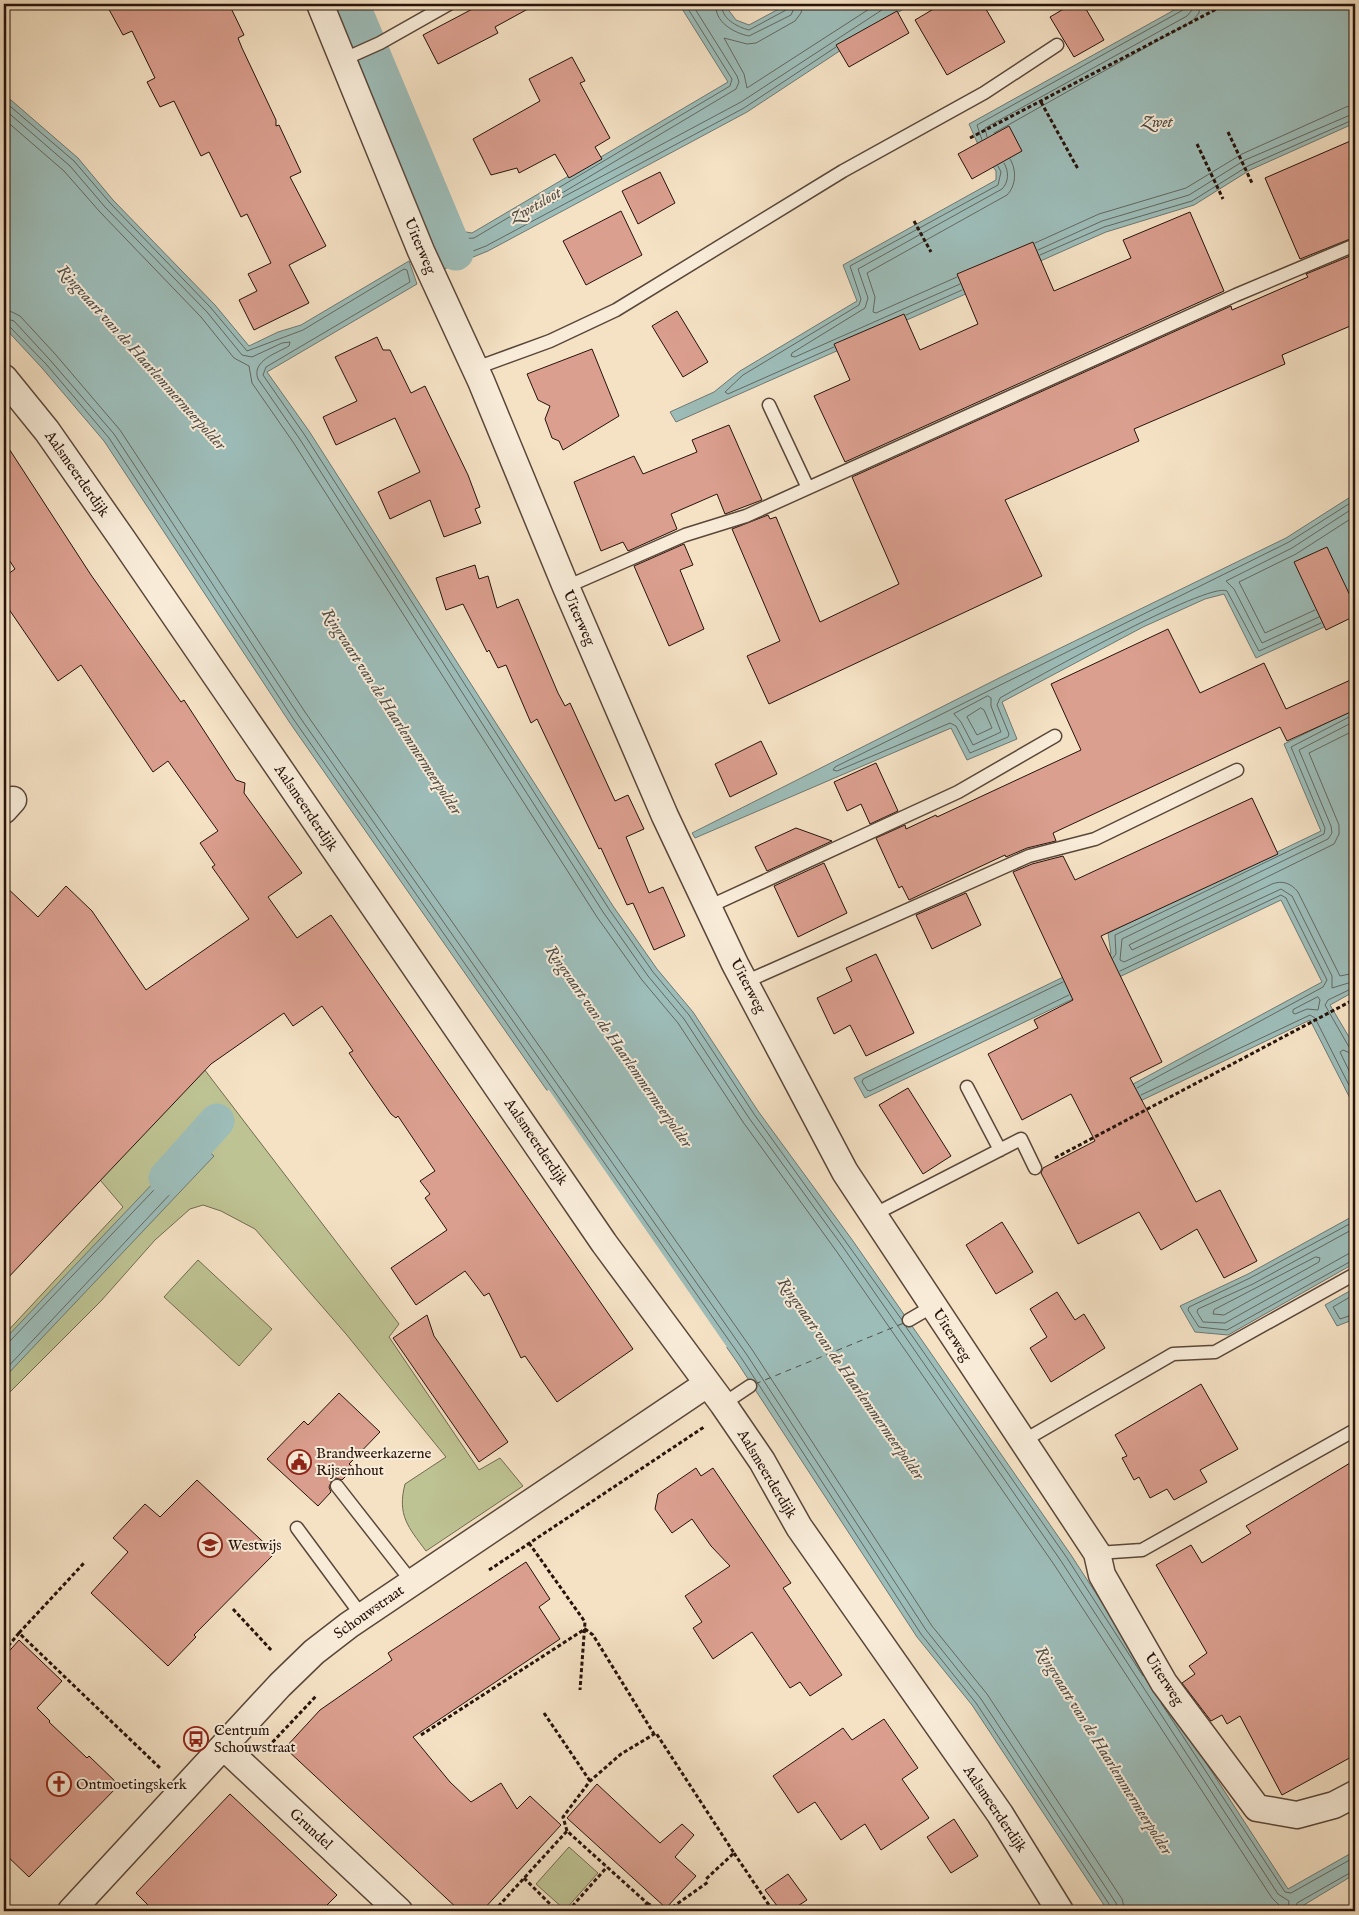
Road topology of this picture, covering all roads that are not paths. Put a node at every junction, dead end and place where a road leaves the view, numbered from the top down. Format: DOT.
graph roads {
  1 [pos="320,4"];
  2 [pos="449,4"];
  3 [pos="1057,45"];
  4 [pos="350,56"];
  5 [pos="1355,245"];
  6 [pos="476,368"];
  7 [pos="4,378"];
  8 [pos="769,405"];
  9 [pos="808,488"];
  10 [pos="566,587"];
  11 [pos="1055,736"];
  12 [pos="1237,770"];
  13 [pos="708,906"];
  14 [pos="745,982"];
  15 [pos="967,1087"];
  16 [pos="1000,1150"];
  17 [pos="1035,1168"];
  18 [pos="873,1215"];
  19 [pos="1355,1274"];
  20 [pos="933,1306"];
  21 [pos="909,1320"];
  22 [pos="750,1386"];
  23 [pos="719,1400"];
  24 [pos="1355,1430"];
  25 [pos="1022,1441"];
  26 [pos="336,1486"];
  27 [pos="297,1528"];
  28 [pos="1097,1553"];
  29 [pos="412,1582"];
  30 [pos="362,1616"];
  31 [pos="224,1747"];
  32 [pos="1355,1794"];
  33 [pos="82,1908"];
  34 [pos="398,1911"];
  35 [pos="1060,1911"];
  1 -- 4 [label="street, Uiterweg"];
  2 -- 4 [label="lane"];
  3 -- 6 [label="lane"];
  4 -- 6 [label="street, Uiterweg"];
  5 -- 9 [label="lane"];
  6 -- 10 [label="street, Uiterweg"];
  7 -- 23 [label="street, Aalsmeerderdijk"];
  8 -- 9 [label="lane"];
  9 -- 10 [label="lane"];
  10 -- 13 [label="street, Uiterweg"];
  11 -- 13 [label="lane"];
  12 -- 14 [label="lane"];
  13 -- 14 [label="street, Uiterweg"];
  14 -- 18 [label="street, Uiterweg"];
  15 -- 16 [label="lane"];
  16 -- 17 [label="lane"];
  16 -- 18 [label="lane"];
  18 -- 20 [label="street, Uiterweg"];
  19 -- 25 [label="lane"];
  20 -- 21 [label="lane"];
  20 -- 25 [label="street, Uiterweg"];
  22 -- 23 [label="lane"];
  23 -- 29 [label="street, Schouwstraat"];
  23 -- 35 [label="street, Aalsmeerderdijk"];
  24 -- 28 [label="lane"];
  25 -- 28 [label="street, Uiterweg"];
  26 -- 29 [label="lane"];
  27 -- 30 [label="lane"];
  28 -- 32 [label="street, Uiterweg"];
  29 -- 30 [label="street, Schouwstraat"];
  30 -- 31 [label="street, Schouwstraat"];
  31 -- 33 [label="street, Schouwstraat"];
  31 -- 34 [label="street, Grundel"];
}
